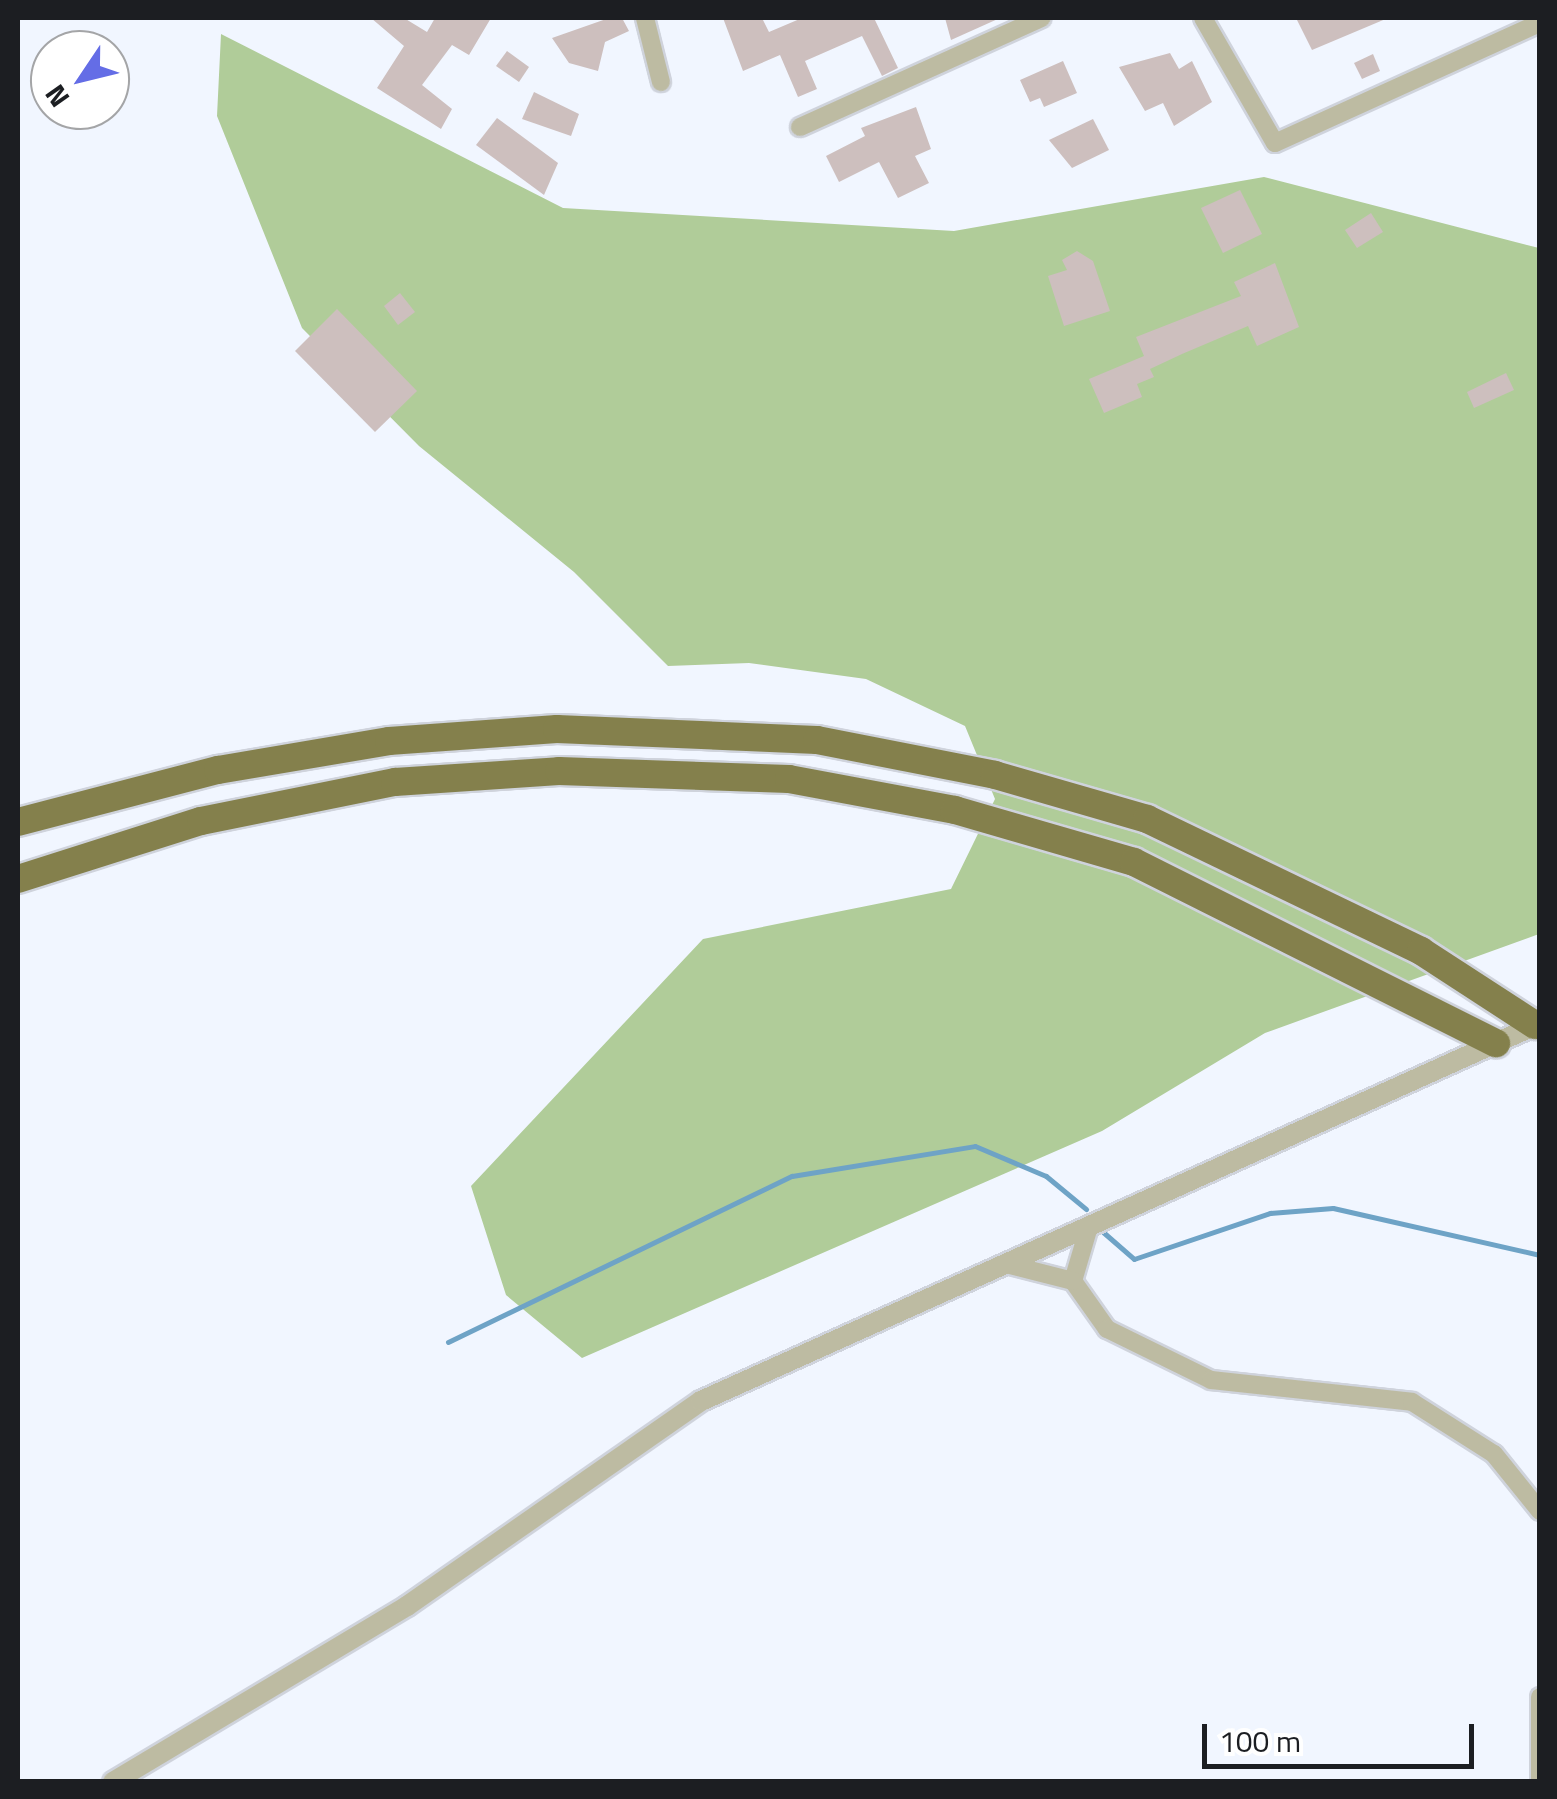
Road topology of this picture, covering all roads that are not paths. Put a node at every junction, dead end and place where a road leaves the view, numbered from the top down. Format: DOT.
graph roads {
  1 [pos="644,18"];
  2 [pos="1042,18"];
  3 [pos="1202,18"];
  4 [pos="1540,23"];
  5 [pos="660,82"];
  6 [pos="800,127"];
  7 [pos="18,822"];
  8 [pos="18,879"];
  9 [pos="1537,1024"];
  10 [pos="1496,1042"];
  11 [pos="1088,1230"];
  12 [pos="1010,1264"];
  13 [pos="1074,1281"];
  14 [pos="1540,1510"];
  15 [pos="1540,1697"];
  16 [pos="1540,1781"];
  17 [pos="112,1782"];
  1 -- 5 [label="street"];
  2 -- 6 [label="street"];
  3 -- 4 [label="street"];
  7 -- 9 [label="highway"];
  8 -- 10 [label="highway"];
  9 -- 10 [label="street"];
  10 -- 11 [label="street"];
  11 -- 12 [label="street"];
  11 -- 13 [label="street"];
  12 -- 13 [label="street"];
  12 -- 17 [label="street"];
  13 -- 14 [label="street"];
  15 -- 16 [label="street"];
}
